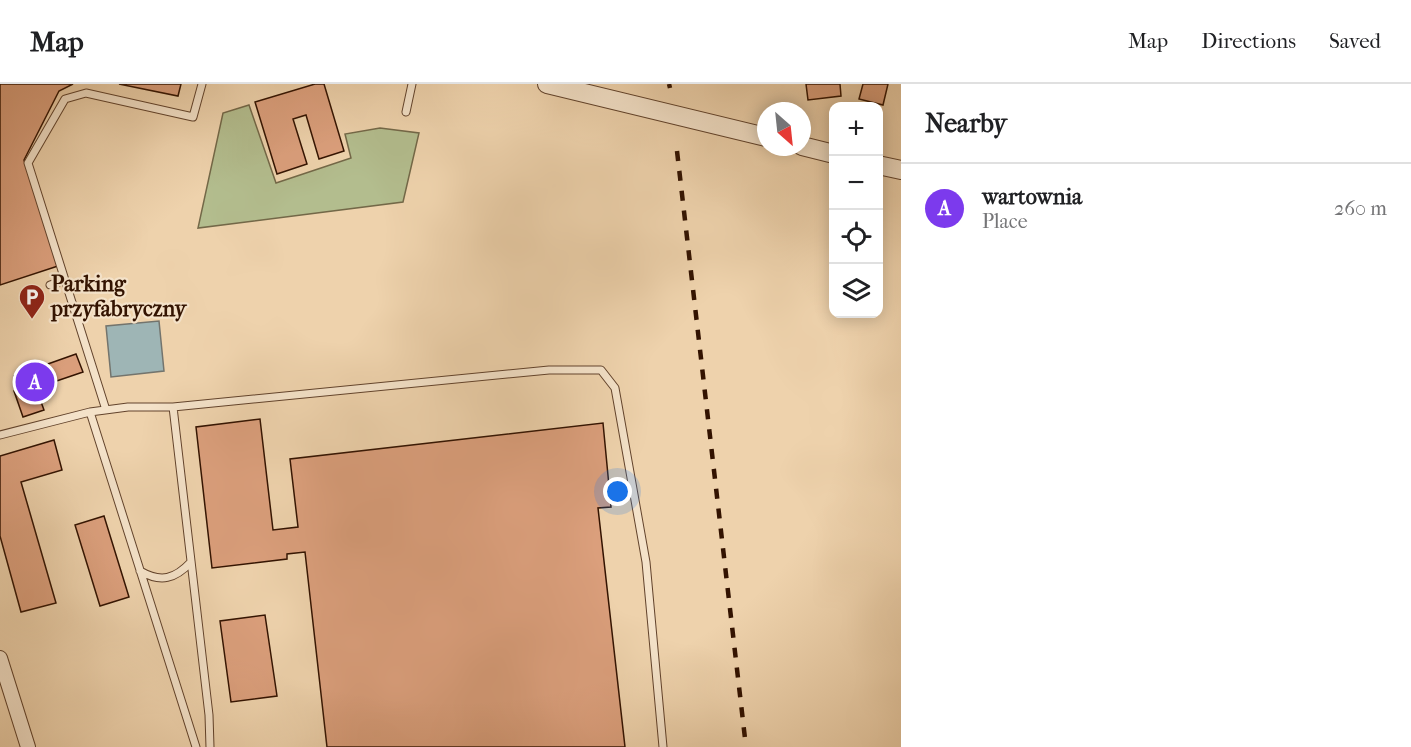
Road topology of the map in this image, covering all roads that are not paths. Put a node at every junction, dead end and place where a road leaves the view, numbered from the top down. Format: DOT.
graph roads {
  1 [pos="202,84"];
  2 [pos="412,84"];
  3 [pos="547,84"];
  4 [pos="406,112"];
  5 [pos="757,135"];
  6 [pos="811,148"];
  7 [pos="829,153"];
  8 [pos="883,166"];
  9 [pos="901,170"];
  10 [pos="65,280"];
  11 [pos="51,285"];
  12 [pos="173,407"];
  13 [pos="106,410"];
  14 [pos="90,412"];
  15 [pos="0,435"];
  16 [pos="191,562"];
  17 [pos="140,571"];
  18 [pos="0,658"];
  19 [pos="28,747"];
  20 [pos="196,747"];
  21 [pos="210,747"];
  22 [pos="663,747"];
  1 -- 10 [label="lane"];
  2 -- 4 [label="lane"];
  3 -- 5 [label="street"];
  6 -- 7 [label="street"];
  8 -- 9 [label="street"];
  10 -- 11 [label="lane"];
  10 -- 13 [label="lane"];
  12 -- 13 [label="lane"];
  12 -- 16 [label="lane"];
  12 -- 22 [label="lane"];
  13 -- 14 [label="lane"];
  14 -- 15 [label="lane"];
  14 -- 17 [label="lane"];
  16 -- 17 [label="lane"];
  16 -- 21 [label="lane"];
  17 -- 20 [label="lane"];
  18 -- 19 [label="street"];
}
